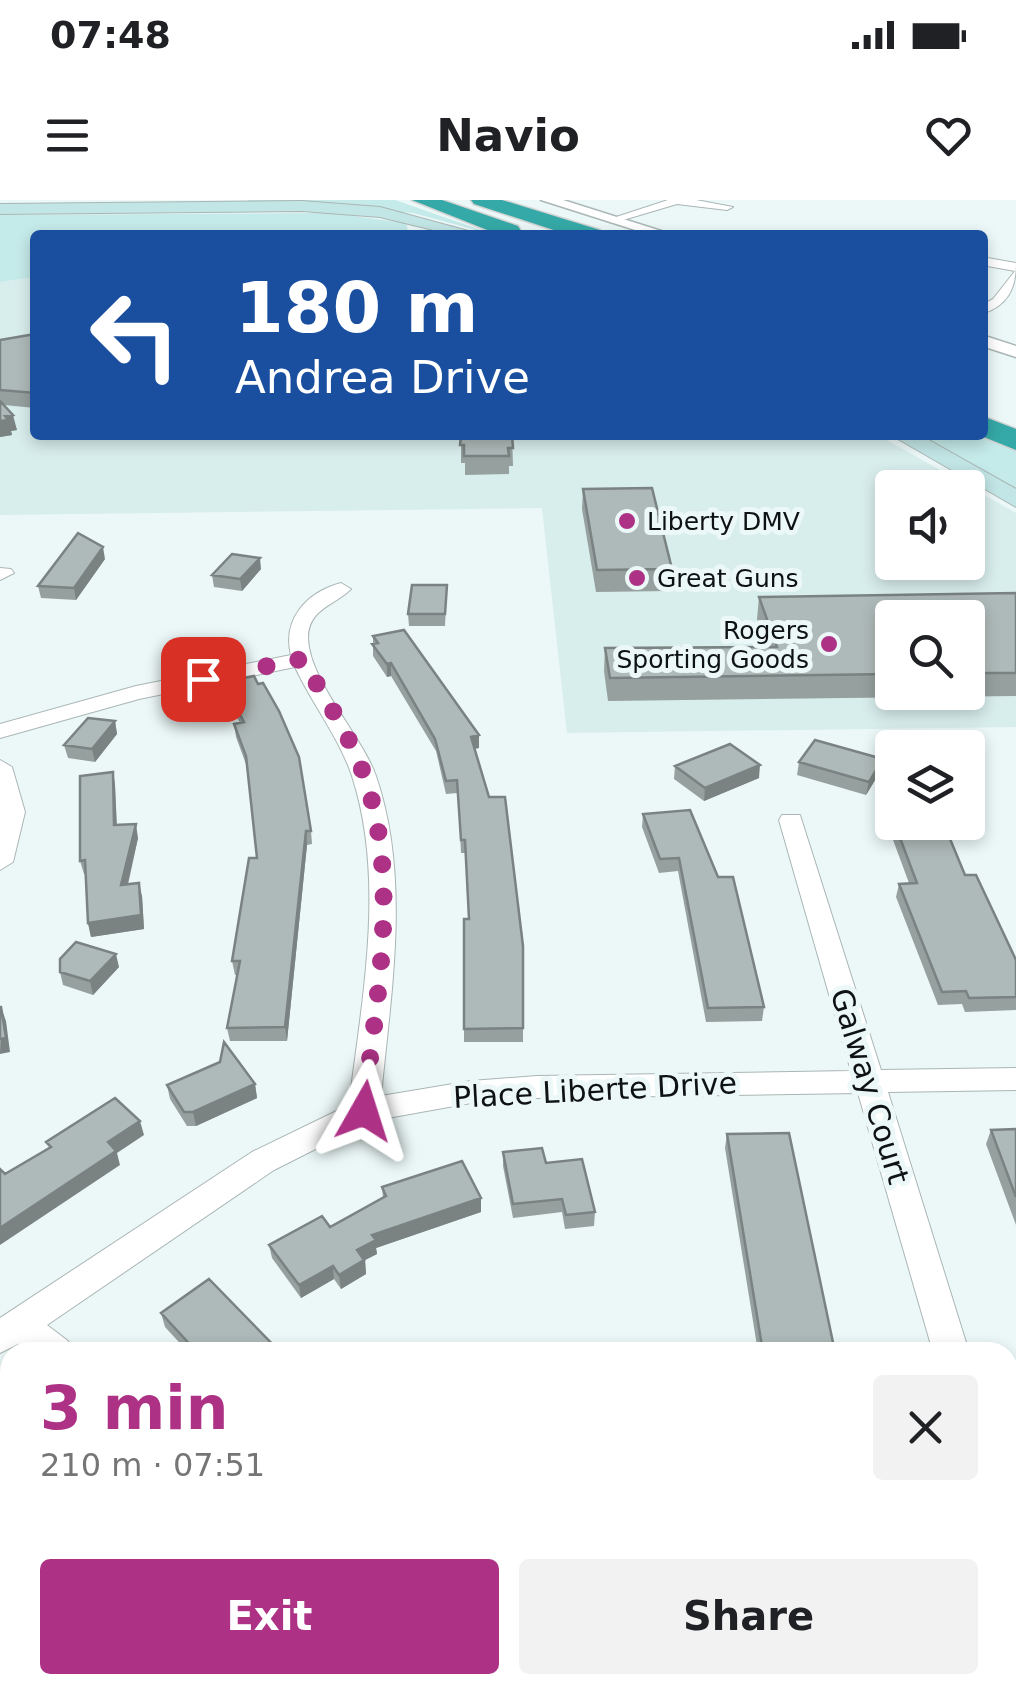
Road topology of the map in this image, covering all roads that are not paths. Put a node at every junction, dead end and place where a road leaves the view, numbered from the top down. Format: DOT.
graph roads {
  1 [pos="422,200"];
  2 [pos="480,200"];
  3 [pos="548,200"];
  4 [pos="679,201"];
  5 [pos="727,207"];
  6 [pos="0,209"];
  7 [pos="614,220"];
  8 [pos="454,230"];
  9 [pos="506,230"];
  10 [pos="576,230"];
  11 [pos="649,230"];
  12 [pos="988,262"];
  13 [pos="1016,267"];
  14 [pos="1016,274"];
  15 [pos="988,307"];
  16 [pos="988,342"];
  17 [pos="1016,352"];
  18 [pos="988,428"];
  19 [pos="912,440"];
  20 [pos="1016,441"];
  21 [pos="1016,499"];
  22 [pos="341,589"];
  23 [pos="302,659"];
  24 [pos="0,731"];
  25 [pos="0,767"];
  26 [pos="791,820"];
  27 [pos="0,862"];
  28 [pos="1016,1079"];
  29 [pos="867,1081"];
  30 [pos="364,1111"];
  31 [pos="10,1331"];
  32 [pos="34,1342"];
  33 [pos="948,1342"];
  1 -- 9 [label="highway"];
  2 -- 10 [label="highway"];
  3 -- 7 [label="street"];
  4 -- 5 [label="street"];
  4 -- 7 [label="street"];
  6 -- 8 [label="main road"];
  7 -- 11 [label="street"];
  12 -- 13 [label="street"];
  14 -- 15 [label="street"];
  16 -- 17 [label="street"];
  18 -- 20 [label="highway"];
  19 -- 21 [label="main road"];
  22 -- 23 [label="street"];
  23 -- 24 [label="street"];
  23 -- 30 [label="street"];
  25 -- 27 [label="street"];
  26 -- 29 [label="street, Galway Court"];
  28 -- 29 [label="street, Place Liberte Drive"];
  29 -- 30 [label="street, Place Liberte Drive"];
  29 -- 33 [label="street, Galway Court"];
  30 -- 31 [label="street, Place Liberte Drive"];
  31 -- 32 [label="street"];
}
